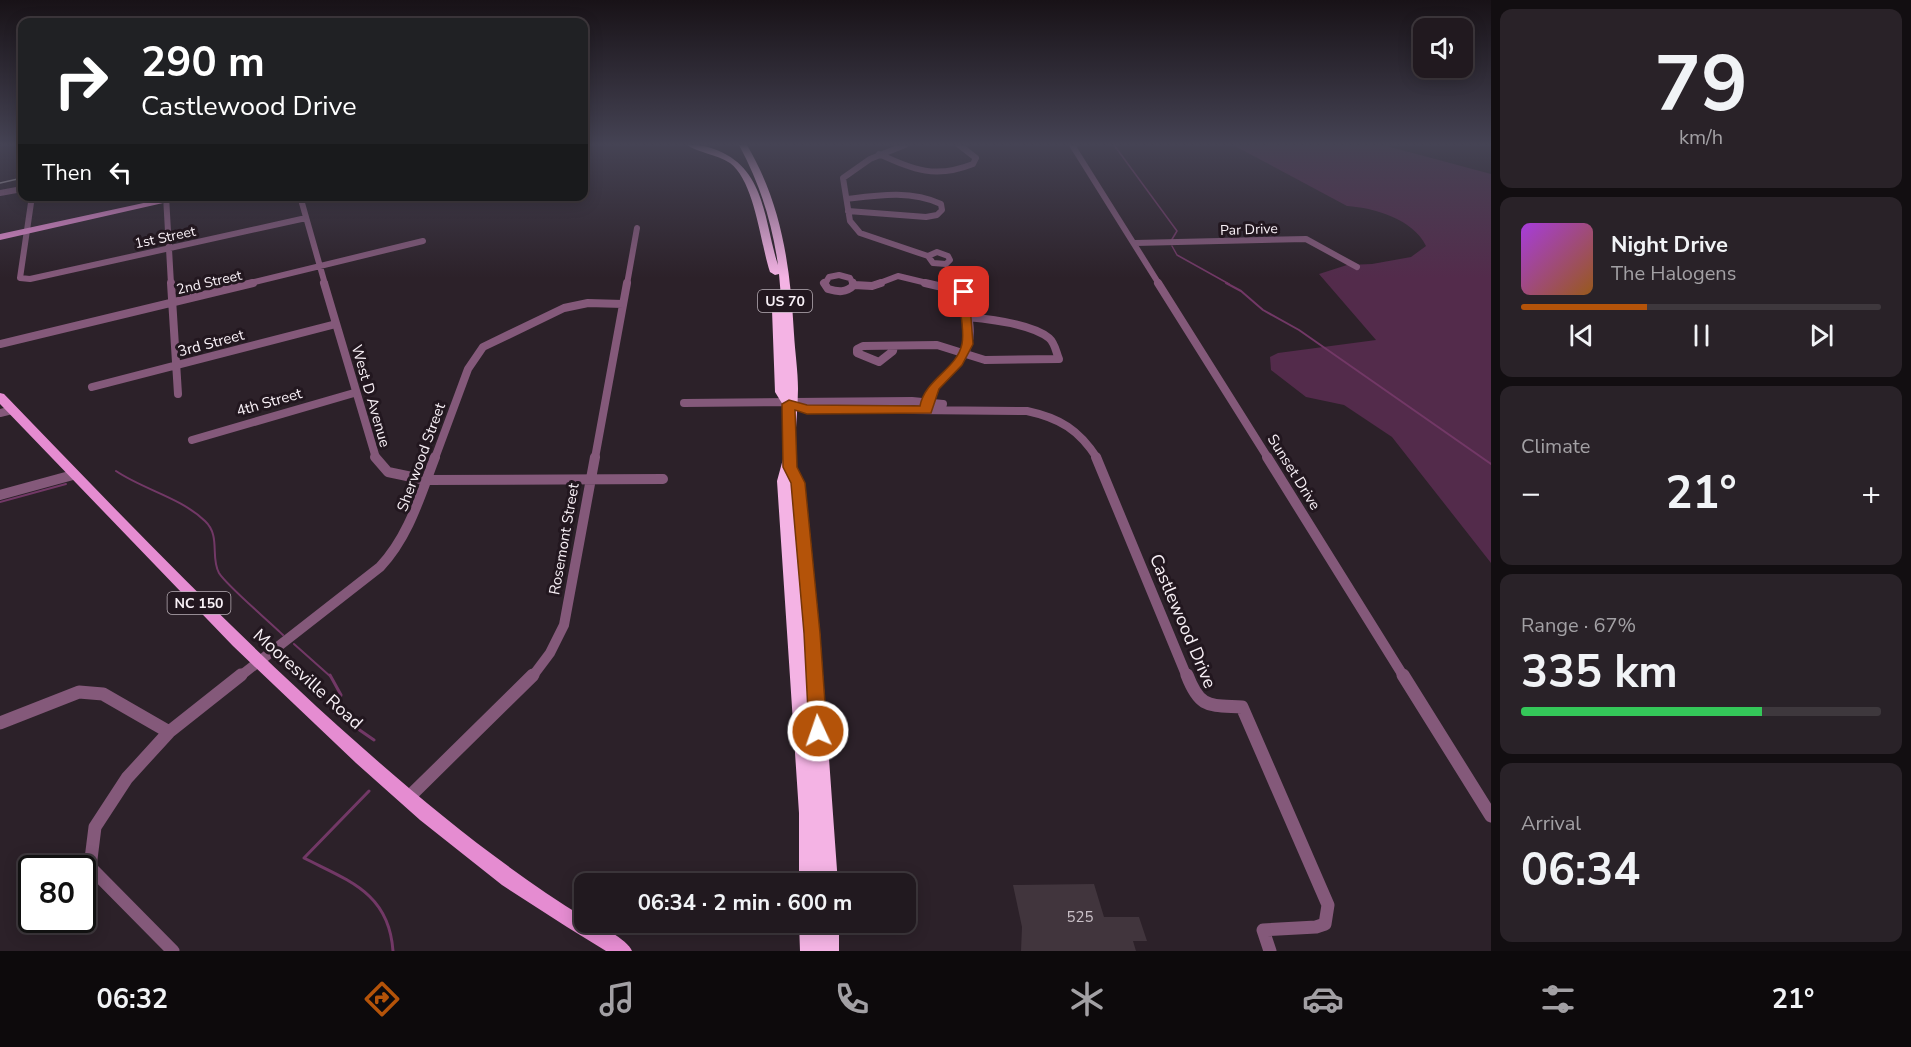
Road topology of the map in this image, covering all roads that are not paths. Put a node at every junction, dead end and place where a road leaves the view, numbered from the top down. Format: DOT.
graph roads {
  1 [pos="751,189"];
  2 [pos="757,189"];
  3 [pos="764,189"];
  4 [pos="845,189"];
  5 [pos="1101,189"];
  6 [pos="18,190"];
  7 [pos="0,193"];
  8 [pos="847,199"];
  9 [pos="31,201"];
  10 [pos="157,201"];
  11 [pos="166,201"];
  12 [pos="301,201"];
  13 [pos="848,211"];
  14 [pos="306,218"];
  15 [pos="637,228"];
  16 [pos="28,231"];
  17 [pos="0,237"];
  18 [pos="423,241"];
  19 [pos="1135,243"];
  20 [pos="170,249"];
  21 [pos="928,256"];
  22 [pos="320,267"];
  23 [pos="1357,267"];
  24 [pos="775,272"];
  25 [pos="854,285"];
  26 [pos="173,302"];
  27 [pos="623,304"];
  28 [pos="967,317"];
  29 [pos="336,324"];
  30 [pos="0,344"];
  31 [pos="894,346"];
  32 [pos="964,353"];
  33 [pos="177,365"];
  34 [pos="92,387"];
  35 [pos="354,393"];
  36 [pos="178,394"];
  37 [pos="0,397"];
  38 [pos="684,404"];
  39 [pos="789,404"];
  40 [pos="927,407"];
  41 [pos="6,412"];
  42 [pos="192,440"];
  43 [pos="790,467"];
  44 [pos="73,475"];
  45 [pos="663,479"];
  46 [pos="426,480"];
  47 [pos="589,480"];
  48 [pos="0,495"];
  49 [pos="258,664"];
  50 [pos="0,723"];
  51 [pos="169,732"];
  52 [pos="409,797"];
  53 [pos="1491,816"];
  54 [pos="809,873"];
  55 [pos="827,873"];
  56 [pos="809,933"];
  57 [pos="829,933"];
  58 [pos="173,951"];
  59 [pos="623,951"];
  60 [pos="810,951"];
  61 [pos="829,951"];
  62 [pos="1270,951"];
  1 -- 24 [label="highway, US 70"];
  2 -- 24 [label="highway"];
  3 -- 39 [label="highway, US 70"];
  4 -- 8 [label="street"];
  5 -- 19 [label="street, Sunset Drive"];
  6 -- 7 [label="street"];
  8 -- 13 [label="street"];
  8 -- 13 [label="street"];
  9 -- 16 [label="street"];
  10 -- 16 [label="main road"];
  11 -- 20 [label="street"];
  12 -- 14 [label="street, West D Avenue"];
  13 -- 21 [label="street"];
  14 -- 20 [label="street, 1st Street"];
  14 -- 22 [label="street, West D Avenue"];
  15 -- 27 [label="street, Rosemont Street"];
  16 -- 17 [label="main road"];
  16 -- 20 [label="street, 1st Street"];
  18 -- 22 [label="street, 2nd Street"];
  19 -- 23 [label="street, Par Drive"];
  19 -- 53 [label="street, Sunset Drive"];
  20 -- 26 [label="street"];
  22 -- 26 [label="street, 2nd Street"];
  22 -- 29 [label="street, West D Avenue"];
  24 -- 39 [label="highway, US 70"];
  25 -- 28 [label="street"];
  26 -- 30 [label="street, 2nd Street"];
  26 -- 33 [label="street"];
  27 -- 46 [label="street, Sherwood Street"];
  27 -- 47 [label="street, Rosemont Street"];
  28 -- 32 [label="street"];
  28 -- 32 [label="street"];
  29 -- 33 [label="street, 3rd Street"];
  29 -- 35 [label="street, West D Avenue"];
  31 -- 32 [label="street"];
  32 -- 40 [label="street"];
  33 -- 34 [label="street, 3rd Street"];
  33 -- 36 [label="street"];
  35 -- 42 [label="street, 4th Street"];
  35 -- 46 [label="street, West D Avenue"];
  37 -- 41 [label="main road, Mooresville Road / NC 150"];
  38 -- 39 [label="street, Castlewood Drive"];
  39 -- 40 [label="street, Castlewood Drive"];
  39 -- 43 [label="highway, US 70"];
  40 -- 62 [label="street, Castlewood Drive"];
  41 -- 44 [label="main road, Mooresville Road / NC 150"];
  43 -- 54 [label="highway, US 70"];
  43 -- 55 [label="highway, US 70"];
  44 -- 48 [label="street"];
  44 -- 49 [label="main road, Mooresville Road / NC 150"];
  45 -- 47 [label="street, West D Avenue"];
  46 -- 47 [label="street, West D Avenue"];
  46 -- 49 [label="street, Sherwood Street"];
  47 -- 52 [label="street, Rosemont Street"];
  49 -- 51 [label="street, Sherwood Street"];
  49 -- 52 [label="main road, Mooresville Road / NC 150"];
  50 -- 51 [label="street"];
  51 -- 58 [label="street, Sherwood Street"];
  52 -- 59 [label="main road, Mooresville Road / NC 150"];
  56 -- 60 [label="highway"];
  57 -- 61 [label="highway"];
}
